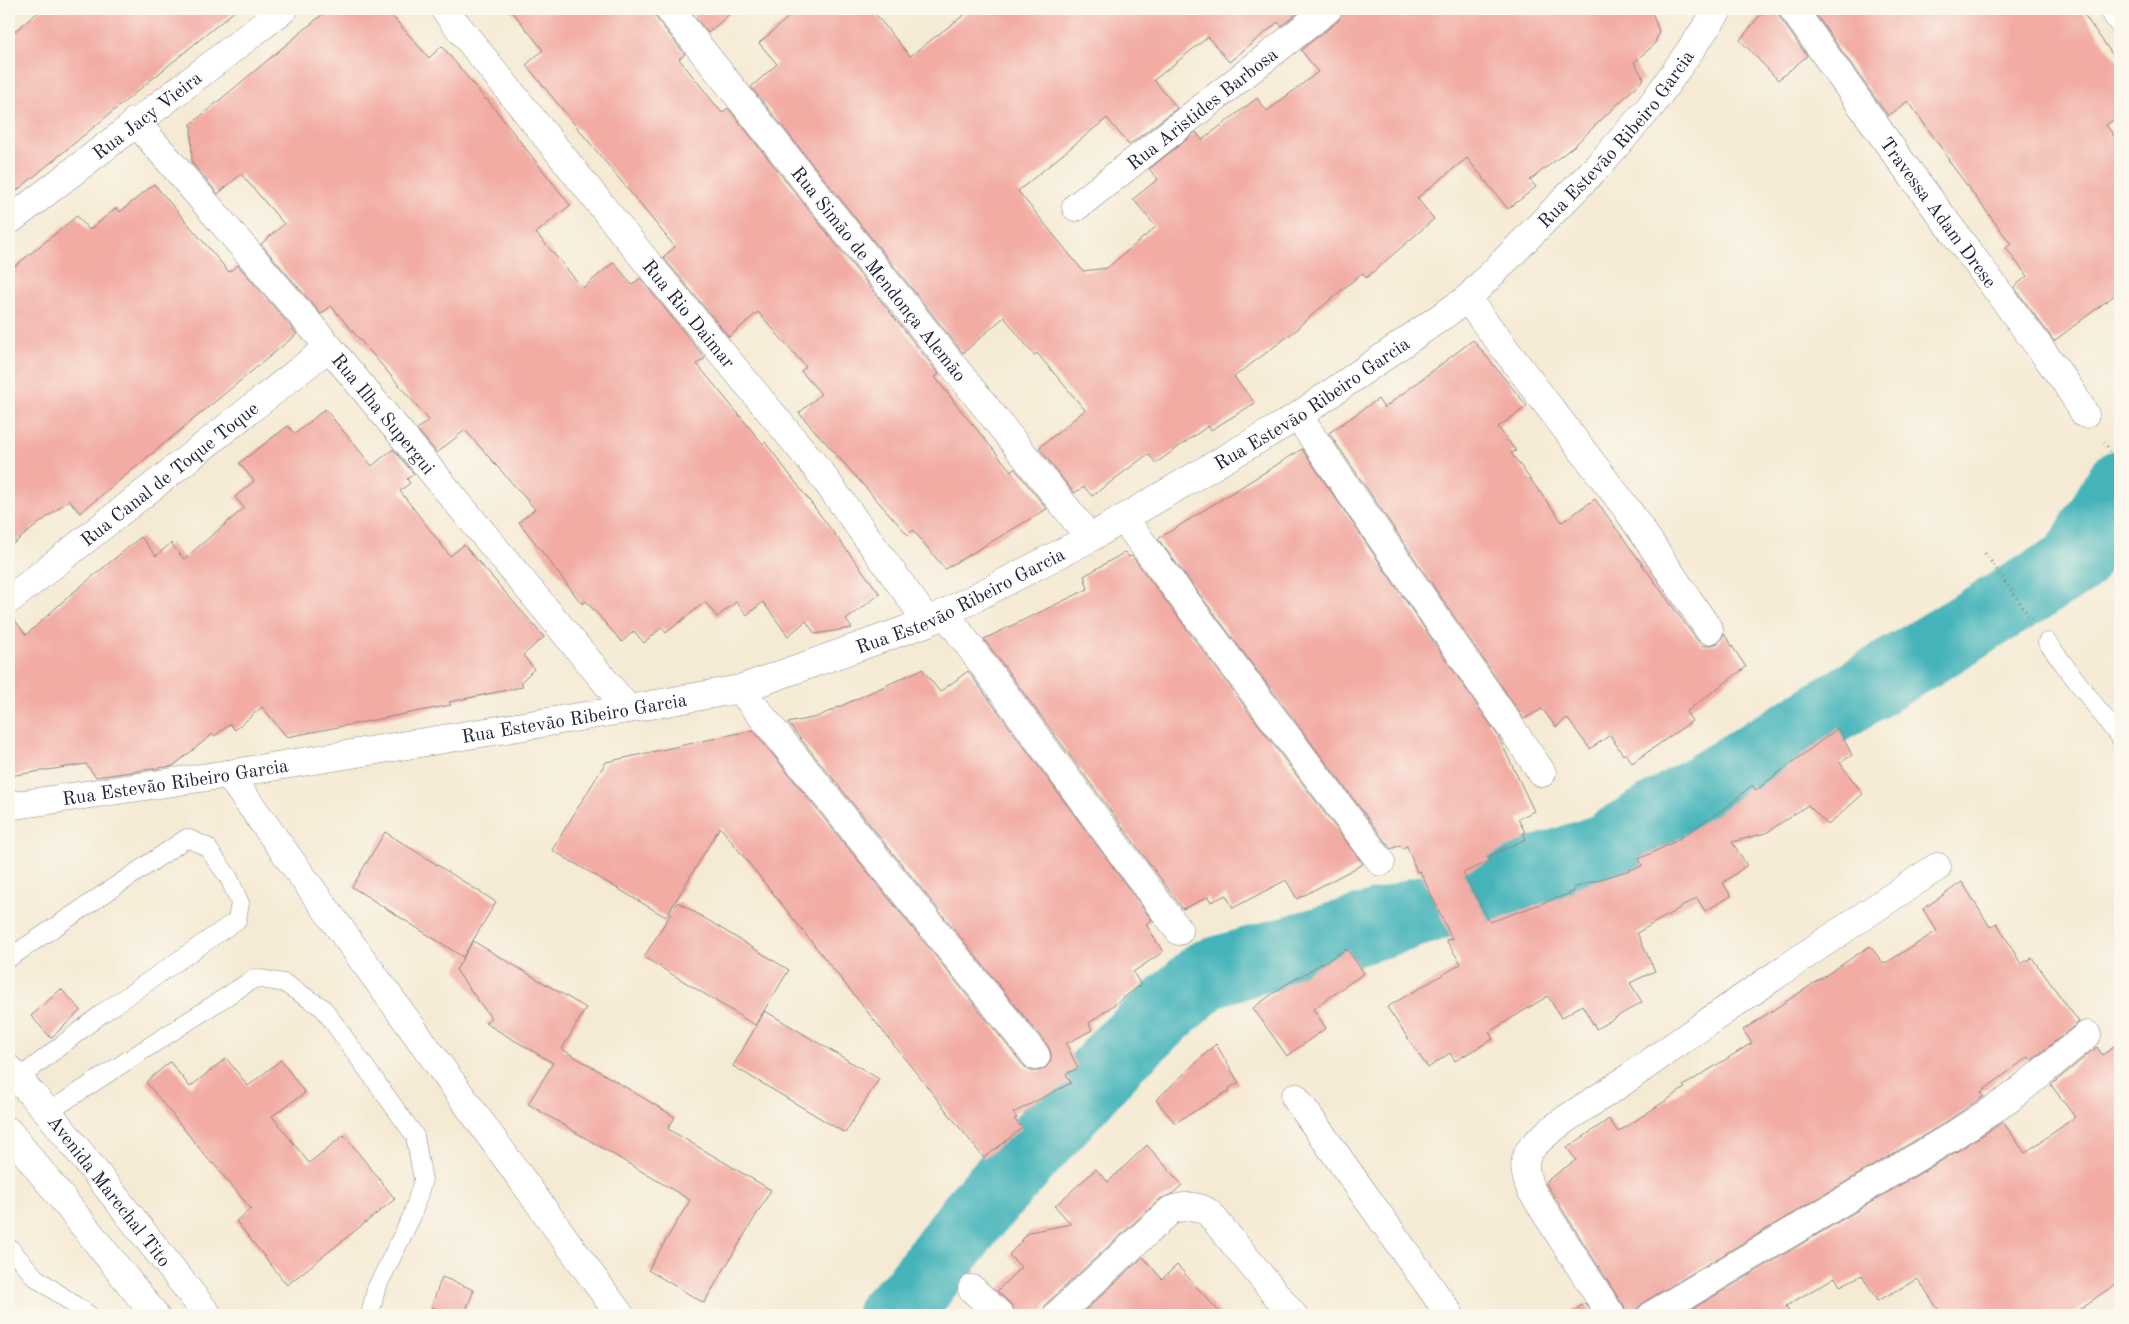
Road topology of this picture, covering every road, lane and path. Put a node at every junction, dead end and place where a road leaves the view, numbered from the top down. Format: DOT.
graph roads {
  1 [pos="284,9"];
  2 [pos="444,9"];
  3 [pos="669,9"];
  4 [pos="1328,9"];
  5 [pos="1719,9"];
  6 [pos="1793,9"];
  7 [pos="2113,9"];
  8 [pos="2120,19"];
  9 [pos="136,121"];
  10 [pos="1076,207"];
  11 [pos="9,221"];
  12 [pos="1467,299"];
  13 [pos="329,347"];
  14 [pos="2085,414"];
  15 [pos="1298,416"];
  16 [pos="1124,519"];
  17 [pos="1090,538"];
  18 [pos="1985,553"];
  19 [pos="9,600"];
  20 [pos="936,618"];
  21 [pos="1709,630"];
  22 [pos="2047,642"];
  23 [pos="740,688"];
  24 [pos="628,709"];
  25 [pos="2120,738"];
  26 [pos="1542,773"];
  27 [pos="228,774"];
  28 [pos="9,806"];
  29 [pos="1381,862"];
  30 [pos="1937,867"];
  31 [pos="1179,930"];
  32 [pos="9,958"];
  33 [pos="2087,1035"];
  34 [pos="1036,1056"];
  35 [pos="13,1074"];
  36 [pos="1295,1097"];
  37 [pos="48,1112"];
  38 [pos="9,1132"];
  39 [pos="9,1247"];
  40 [pos="972,1288"];
  41 [pos="89,1315"];
  42 [pos="156,1315"];
  43 [pos="208,1315"];
  44 [pos="370,1315"];
  45 [pos="620,1315"];
  46 [pos="1000,1315"];
  47 [pos="1056,1315"];
  48 [pos="1293,1315"];
  49 [pos="1450,1315"];
  50 [pos="1611,1315"];
  51 [pos="1652,1315"];
  1 -- 9 [label="street, Rua Jacy Vieira"];
  2 -- 20 [label="street, Rua Rio Daimar"];
  3 -- 17 [label="street, Rua Simão de Mendonça Alemão"];
  4 -- 10 [label="street, Rua Aristides Barbosa"];
  5 -- 12 [label="street, Rua Estevão Ribeiro Garcia"];
  6 -- 14 [label="street, Travessa Adam Drese"];
  7 -- 8 [label="street"];
  9 -- 11 [label="street, Rua Jacy Vieira"];
  9 -- 13 [label="street, Rua Ilha Supergui"];
  12 -- 15 [label="street, Rua Estevão Ribeiro Garcia"];
  12 -- 21 [label="street"];
  13 -- 19 [label="street, Rua Canal de Toque Toque"];
  13 -- 24 [label="street, Rua Ilha Supergui"];
  15 -- 16 [label="street, Rua Estevão Ribeiro Garcia"];
  15 -- 26 [label="street"];
  16 -- 17 [label="street, Rua Estevão Ribeiro Garcia"];
  16 -- 29 [label="street"];
  17 -- 20 [label="street, Rua Estevão Ribeiro Garcia"];
  18 -- 22 [label="path"];
  20 -- 23 [label="street, Rua Estevão Ribeiro Garcia"];
  20 -- 31 [label="street, Rua Rio Daimar"];
  22 -- 25 [label="lane"];
  23 -- 24 [label="street, Rua Estevão Ribeiro Garcia"];
  23 -- 34 [label="street"];
  24 -- 27 [label="street, Rua Estevão Ribeiro Garcia"];
  27 -- 28 [label="street, Rua Estevão Ribeiro Garcia"];
  27 -- 45 [label="street"];
  30 -- 50 [label="street"];
  32 -- 35 [label="lane"];
  33 -- 51 [label="street"];
  35 -- 37 [label="street, Avenida Marechal Tito"];
  36 -- 49 [label="street"];
  37 -- 43 [label="street, Avenida Marechal Tito"];
  37 -- 44 [label="lane"];
  38 -- 42 [label="street"];
  39 -- 41 [label="lane"];
  40 -- 46 [label="street"];
  47 -- 48 [label="street"];
}
